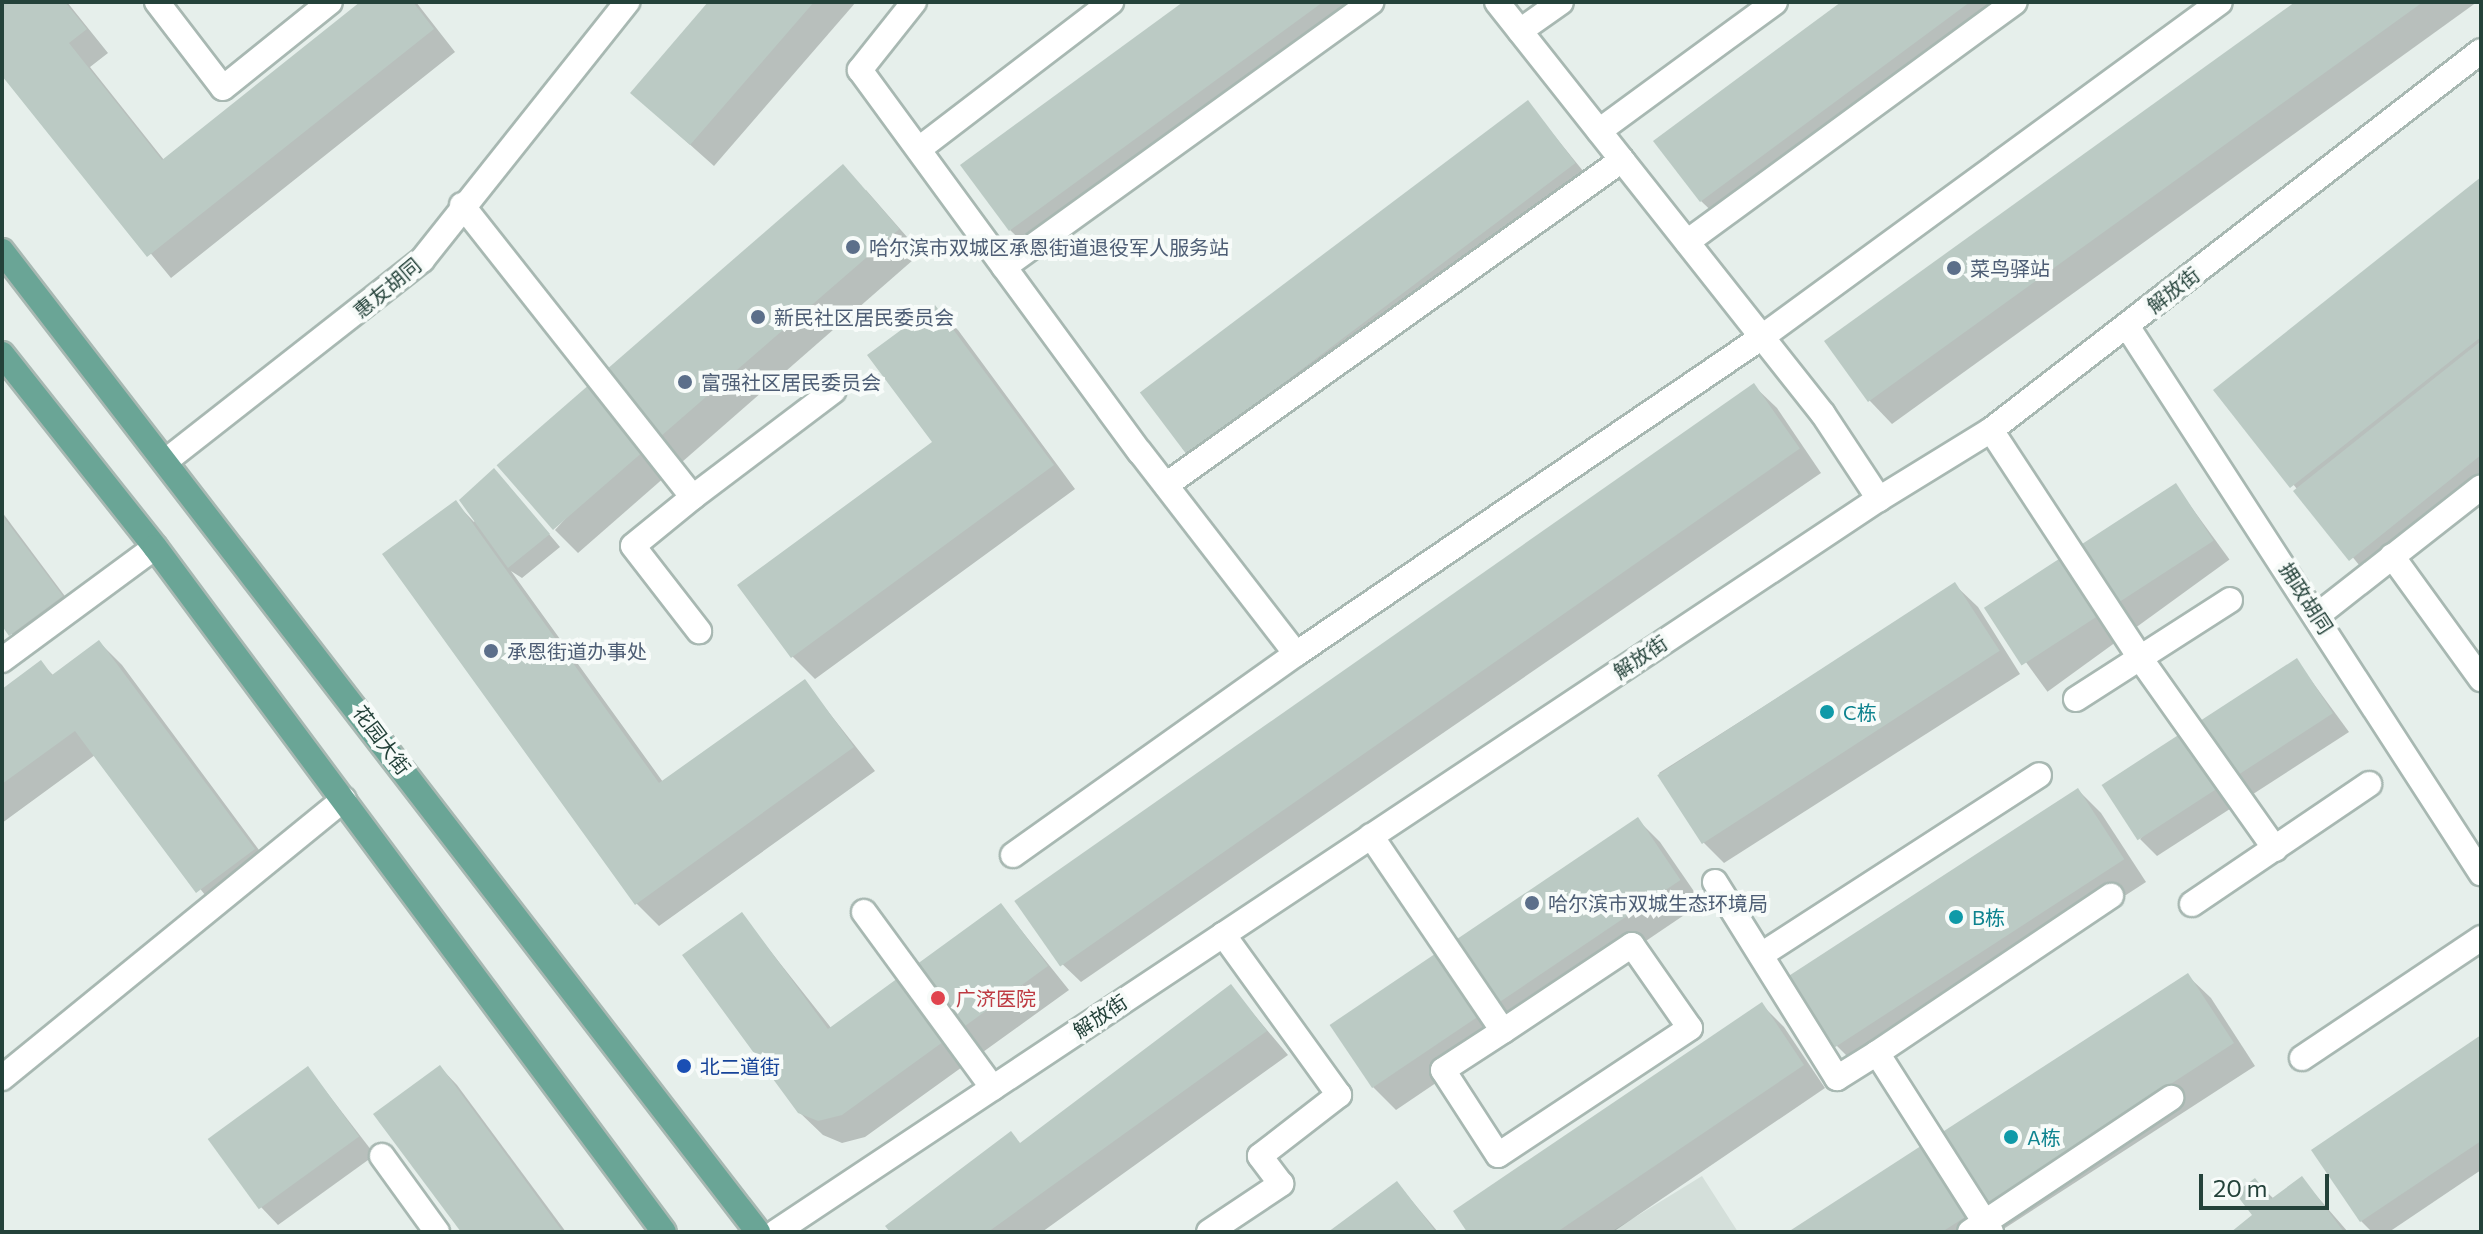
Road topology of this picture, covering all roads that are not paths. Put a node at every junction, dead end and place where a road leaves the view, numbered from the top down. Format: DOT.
graph roads {
  1 [pos="157,2"];
  2 [pos="330,2"];
  3 [pos="627,2"];
  4 [pos="914,2"];
  5 [pos="1111,2"];
  6 [pos="1371,2"];
  7 [pos="1497,2"];
  8 [pos="1561,2"];
  9 [pos="1775,2"];
  10 [pos="2015,2"];
  11 [pos="2220,2"];
  12 [pos="1520,31"];
  13 [pos="2481,51"];
  14 [pos="1599,131"];
  15 [pos="919,149"];
  16 [pos="1622,160"];
  17 [pos="462,205"];
  18 [pos="1687,242"];
  19 [pos="2,251"];
  20 [pos="1004,267"];
  21 [pos="2127,326"];
  22 [pos="1762,337"];
  23 [pos="2,354"];
  24 [pos="833,391"];
  25 [pos="1991,430"];
  26 [pos="167,460"];
  27 [pos="1166,485"];
  28 [pos="2481,487"];
  29 [pos="693,497"];
  30 [pos="1879,499"];
  31 [pos="155,547"];
  32 [pos="2392,556"];
  33 [pos="2230,600"];
  34 [pos="2318,615"];
  35 [pos="699,631"];
  36 [pos="1296,654"];
  37 [pos="2140,658"];
  38 [pos="2,660"];
  39 [pos="2481,679"];
  40 [pos="2076,699"];
  41 [pos="2039,775"];
  42 [pos="2369,784"];
  43 [pos="344,799"];
  44 [pos="1371,836"];
  45 [pos="2275,849"];
  46 [pos="1013,855"];
  47 [pos="2481,873"];
  48 [pos="1715,882"];
  49 [pos="2111,896"];
  50 [pos="2192,904"];
  51 [pos="864,912"];
  52 [pos="1223,934"];
  53 [pos="2481,938"];
  54 [pos="1761,955"];
  55 [pos="1503,1031"];
  56 [pos="1877,1053"];
  57 [pos="2302,1058"];
  58 [pos="2,1078"];
  59 [pos="993,1088"];
  60 [pos="2171,1098"];
  61 [pos="382,1156"];
  62 [pos="1982,1229"];
  63 [pos="437,1232"];
  64 [pos="664,1232"];
  65 [pos="758,1232"];
  66 [pos="776,1232"];
  67 [pos="1209,1232"];
  1 -- 2 [label="street"];
  3 -- 17 [label="street, 惠友胡同"];
  4 -- 15 [label="street"];
  5 -- 15 [label="street"];
  6 -- 20 [label="street"];
  7 -- 12 [label="street"];
  8 -- 12 [label="street"];
  9 -- 14 [label="street"];
  10 -- 18 [label="street"];
  11 -- 22 [label="street"];
  12 -- 14 [label="street"];
  13 -- 21 [label="street, 解放街"];
  14 -- 16 [label="street"];
  15 -- 20 [label="street"];
  16 -- 18 [label="street"];
  16 -- 27 [label="street"];
  17 -- 26 [label="street, 惠友胡同"];
  17 -- 29 [label="street"];
  18 -- 22 [label="street"];
  19 -- 26 [label="main road, 花园大街"];
  20 -- 27 [label="street"];
  21 -- 25 [label="street, 解放街"];
  21 -- 34 [label="street, 拥政胡同"];
  22 -- 30 [label="street"];
  22 -- 36 [label="street"];
  23 -- 31 [label="main road"];
  24 -- 29 [label="street"];
  25 -- 30 [label="street, 解放街"];
  25 -- 37 [label="street"];
  26 -- 65 [label="main road, 花园大街"];
  27 -- 36 [label="street"];
  28 -- 32 [label="street"];
  29 -- 35 [label="street"];
  30 -- 44 [label="street, 解放街"];
  31 -- 38 [label="street"];
  31 -- 43 [label="main road"];
  32 -- 34 [label="street"];
  32 -- 39 [label="street"];
  33 -- 37 [label="street"];
  34 -- 47 [label="street, 拥政胡同"];
  36 -- 46 [label="street"];
  37 -- 40 [label="street"];
  37 -- 45 [label="street"];
  41 -- 54 [label="street"];
  42 -- 45 [label="street"];
  43 -- 58 [label="street"];
  43 -- 64 [label="main road"];
  44 -- 52 [label="street, 解放街"];
  44 -- 55 [label="street"];
  45 -- 50 [label="street"];
  48 -- 54 [label="street"];
  49 -- 56 [label="street"];
  51 -- 59 [label="street"];
  52 -- 59 [label="street, 解放街"];
  52 -- 67 [label="street"];
  53 -- 57 [label="street"];
  54 -- 56 [label="street"];
  55 -- 55 [label="street"];
  56 -- 62 [label="street"];
  59 -- 66 [label="street, 解放街"];
  60 -- 62 [label="street"];
  61 -- 63 [label="street"];
}
